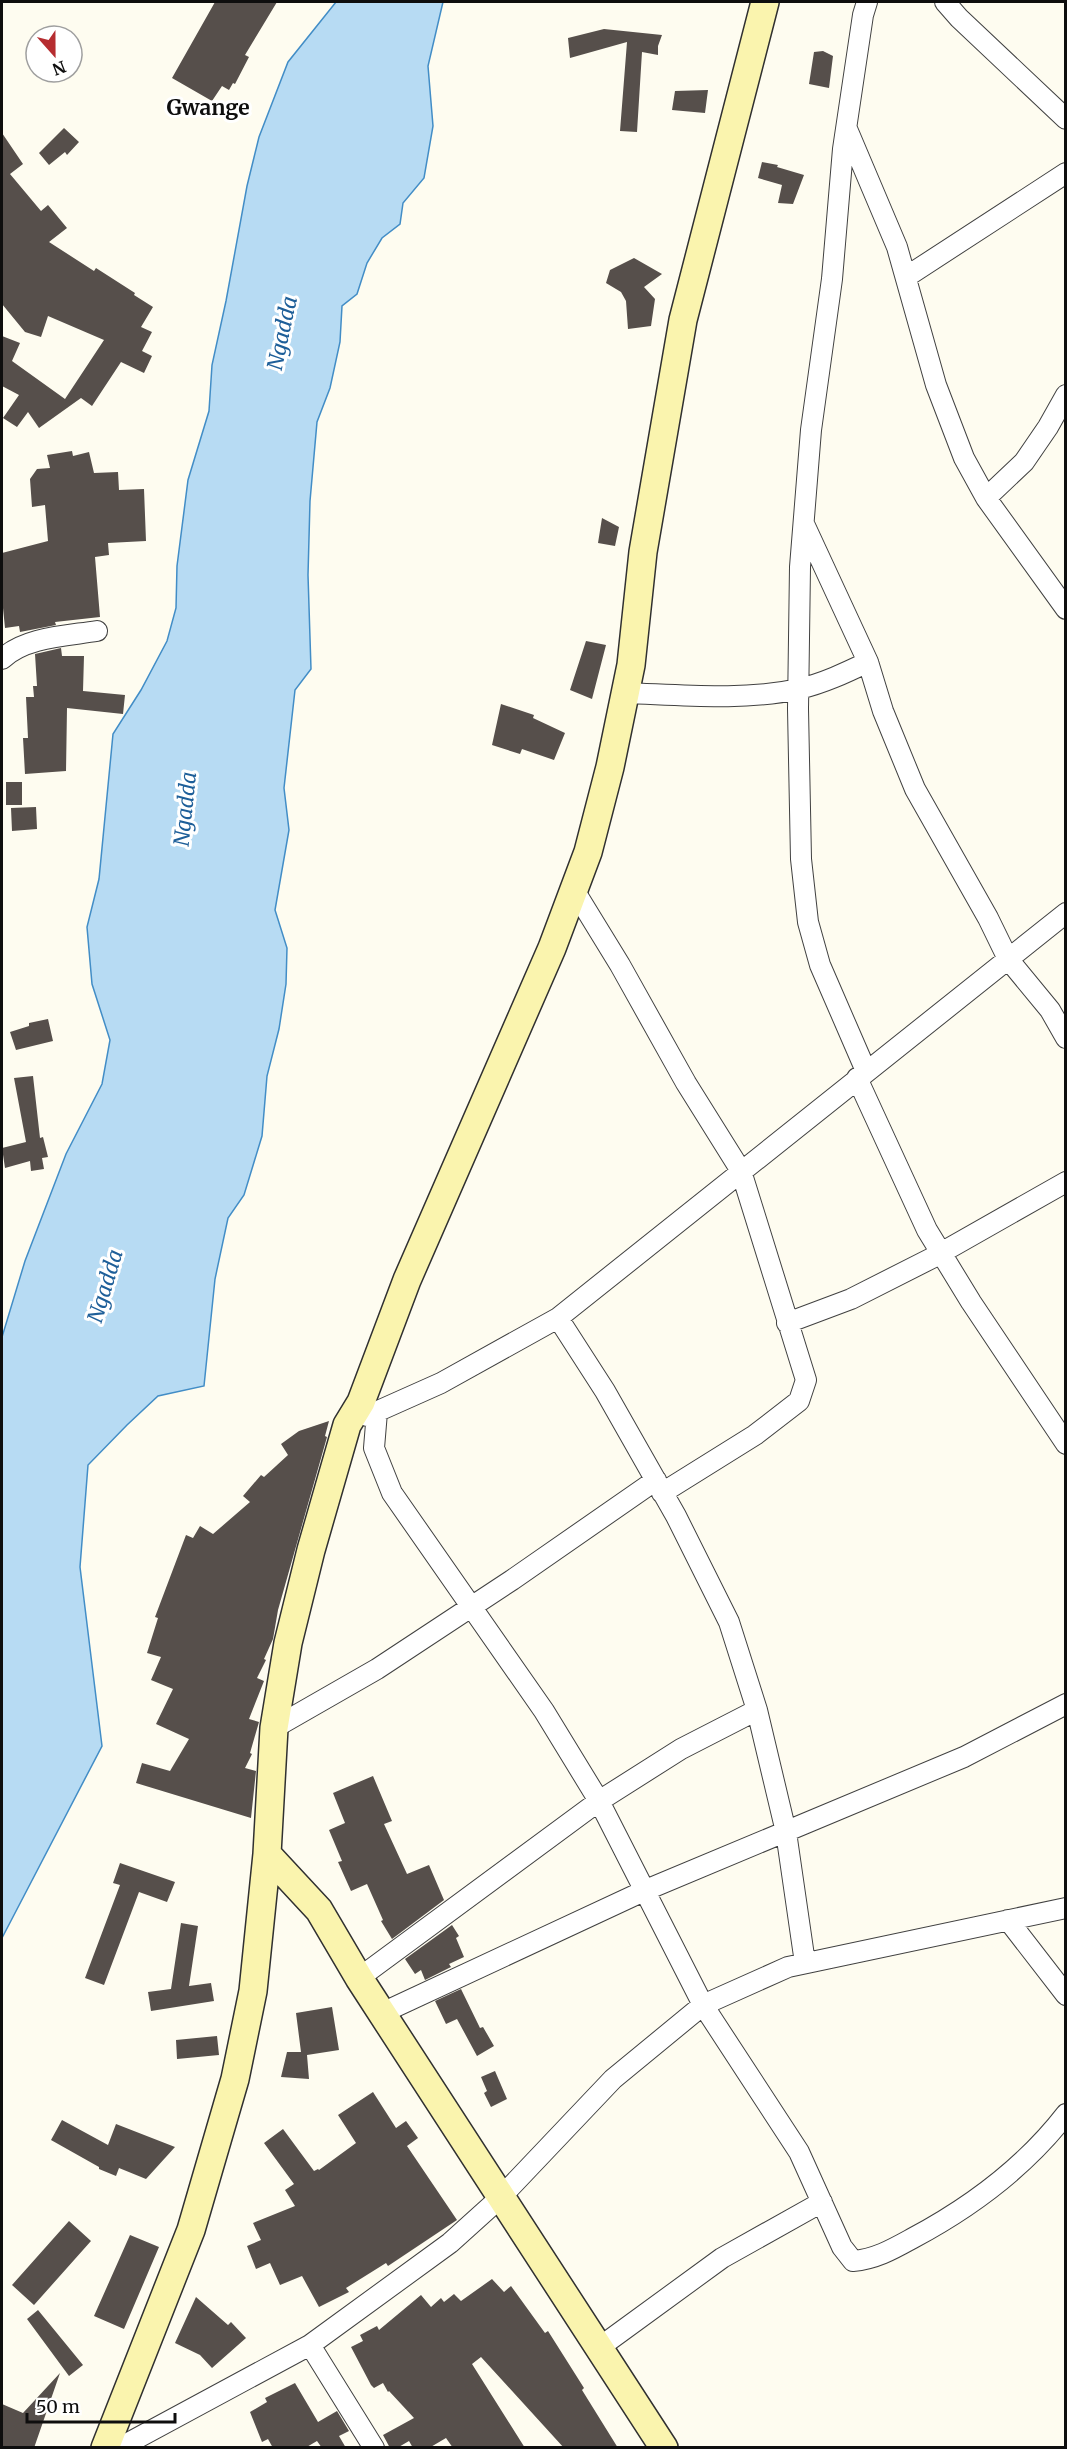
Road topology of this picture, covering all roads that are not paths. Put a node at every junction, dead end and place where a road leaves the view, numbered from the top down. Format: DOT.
graph roads {
  1 [pos="765,2"];
  2 [pos="867,2"];
  3 [pos="945,2"];
  4 [pos="1065,119"];
  5 [pos="846,126"];
  6 [pos="1065,173"];
  7 [pos="906,277"];
  8 [pos="1065,395"];
  9 [pos="986,498"];
  10 [pos="805,526"];
  11 [pos="1065,609"];
  12 [pos="97,631"];
  13 [pos="2,660"];
  14 [pos="868,662"];
  15 [pos="798,689"];
  16 [pos="625,693"];
  17 [pos="574,890"];
  18 [pos="1065,913"];
  19 [pos="1008,959"];
  20 [pos="1065,1038"];
  21 [pos="861,1075"];
  22 [pos="741,1171"];
  23 [pos="1065,1182"];
  24 [pos="941,1253"];
  25 [pos="558,1318"];
  26 [pos="787,1323"];
  27 [pos="377,1412"];
  28 [pos="347,1425"];
  29 [pos="1065,1444"];
  30 [pos="659,1487"];
  31 [pos="473,1606"];
  32 [pos="1065,1704"];
  33 [pos="757,1710"];
  34 [pos="274,1728"];
  35 [pos="599,1801"];
  36 [pos="786,1832"];
  37 [pos="267,1854"];
  38 [pos="646,1890"];
  39 [pos="1065,1908"];
  40 [pos="1008,1920"];
  41 [pos="805,1963"];
  42 [pos="359,1978"];
  43 [pos="1065,1995"];
  44 [pos="703,2005"];
  45 [pos="382,2013"];
  46 [pos="1065,2114"];
  47 [pos="501,2196"];
  48 [pos="822,2202"];
  49 [pos="310,2345"];
  50 [pos="600,2347"];
  51 [pos="105,2448"];
  52 [pos="119,2448"];
  53 [pos="374,2448"];
  54 [pos="664,2448"];
  1 -- 16 [label="street"];
  2 -- 5 [label="street"];
  3 -- 4 [label="street"];
  5 -- 7 [label="street"];
  5 -- 10 [label="street"];
  6 -- 7 [label="street"];
  7 -- 9 [label="street"];
  8 -- 9 [label="street"];
  9 -- 11 [label="street"];
  10 -- 14 [label="street"];
  10 -- 15 [label="street"];
  12 -- 13 [label="street"];
  14 -- 15 [label="street"];
  14 -- 19 [label="street"];
  15 -- 16 [label="street"];
  15 -- 21 [label="street"];
  16 -- 17 [label="street"];
  17 -- 22 [label="street"];
  17 -- 28 [label="street"];
  18 -- 19 [label="street"];
  19 -- 20 [label="street"];
  19 -- 21 [label="street"];
  21 -- 22 [label="street"];
  21 -- 24 [label="street"];
  22 -- 25 [label="street"];
  22 -- 26 [label="street"];
  23 -- 24 [label="street"];
  24 -- 26 [label="street"];
  24 -- 29 [label="street"];
  25 -- 27 [label="street"];
  25 -- 30 [label="street"];
  26 -- 30 [label="street"];
  27 -- 28 [label="street"];
  27 -- 31 [label="street"];
  28 -- 34 [label="street"];
  30 -- 31 [label="street"];
  30 -- 33 [label="street"];
  31 -- 34 [label="street"];
  31 -- 35 [label="street"];
  32 -- 36 [label="street"];
  33 -- 35 [label="street"];
  33 -- 36 [label="street"];
  34 -- 37 [label="street"];
  35 -- 38 [label="street"];
  35 -- 42 [label="street"];
  36 -- 38 [label="street"];
  36 -- 41 [label="street"];
  37 -- 42 [label="street"];
  37 -- 51 [label="street"];
  38 -- 44 [label="street"];
  38 -- 45 [label="street"];
  39 -- 40 [label="street"];
  40 -- 41 [label="street"];
  40 -- 43 [label="street"];
  41 -- 44 [label="street"];
  42 -- 45 [label="street"];
  44 -- 47 [label="street"];
  44 -- 48 [label="street"];
  45 -- 47 [label="street"];
  46 -- 48 [label="street"];
  47 -- 49 [label="street"];
  47 -- 50 [label="street"];
  48 -- 50 [label="street"];
  49 -- 52 [label="street"];
  49 -- 53 [label="street"];
  50 -- 54 [label="street"];
}
